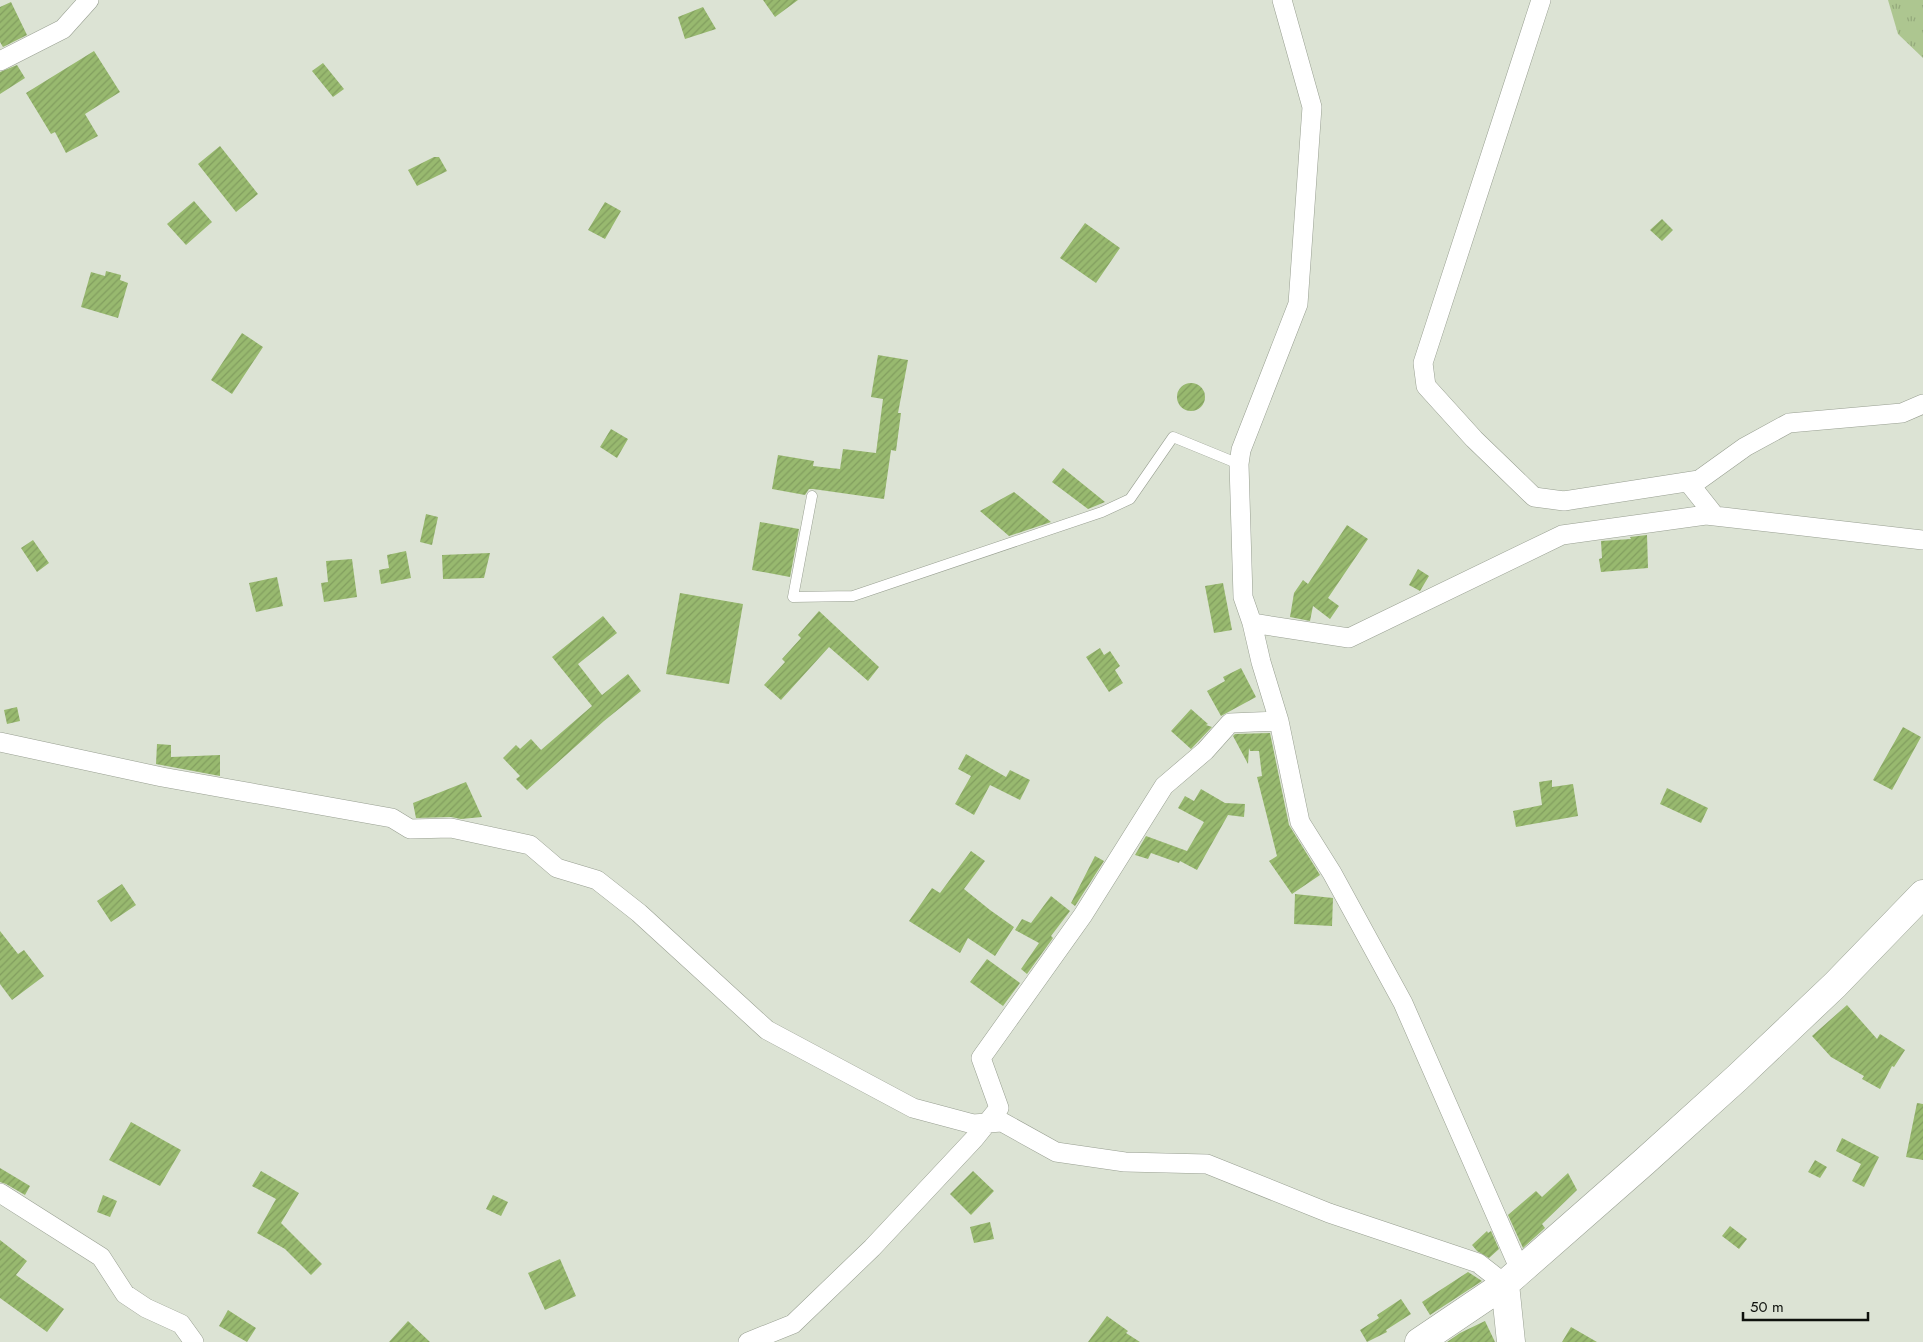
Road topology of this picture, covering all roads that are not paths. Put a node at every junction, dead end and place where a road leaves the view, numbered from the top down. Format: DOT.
graph roads {
  1 [pos="89,0"];
  2 [pos="1282,0"];
  3 [pos="1541,0"];
  4 [pos="0,62"];
  5 [pos="1923,404"];
  6 [pos="1239,464"];
  7 [pos="1688,482"];
  8 [pos="812,496"];
  9 [pos="1716,516"];
  10 [pos="1923,540"];
  11 [pos="1252,623"];
  12 [pos="1279,721"];
  13 [pos="0,742"];
  14 [pos="1923,894"];
  15 [pos="986,1123"];
  16 [pos="0,1193"];
  17 [pos="1512,1277"];
  18 [pos="194,1342"];
  19 [pos="748,1342"];
  20 [pos="1419,1342"];
  21 [pos="1511,1342"];
  1 -- 4 [label="street"];
  2 -- 6 [label="street"];
  3 -- 7 [label="street"];
  5 -- 7 [label="street"];
  6 -- 8 [label="lane"];
  6 -- 11 [label="street"];
  7 -- 9 [label="street"];
  9 -- 10 [label="street"];
  9 -- 11 [label="street"];
  11 -- 12 [label="street"];
  12 -- 15 [label="street"];
  12 -- 17 [label="street"];
  13 -- 15 [label="street"];
  14 -- 17 [label="main road"];
  15 -- 17 [label="street"];
  15 -- 19 [label="street"];
  16 -- 18 [label="street"];
  17 -- 20 [label="main road"];
  17 -- 21 [label="main road"];
}
